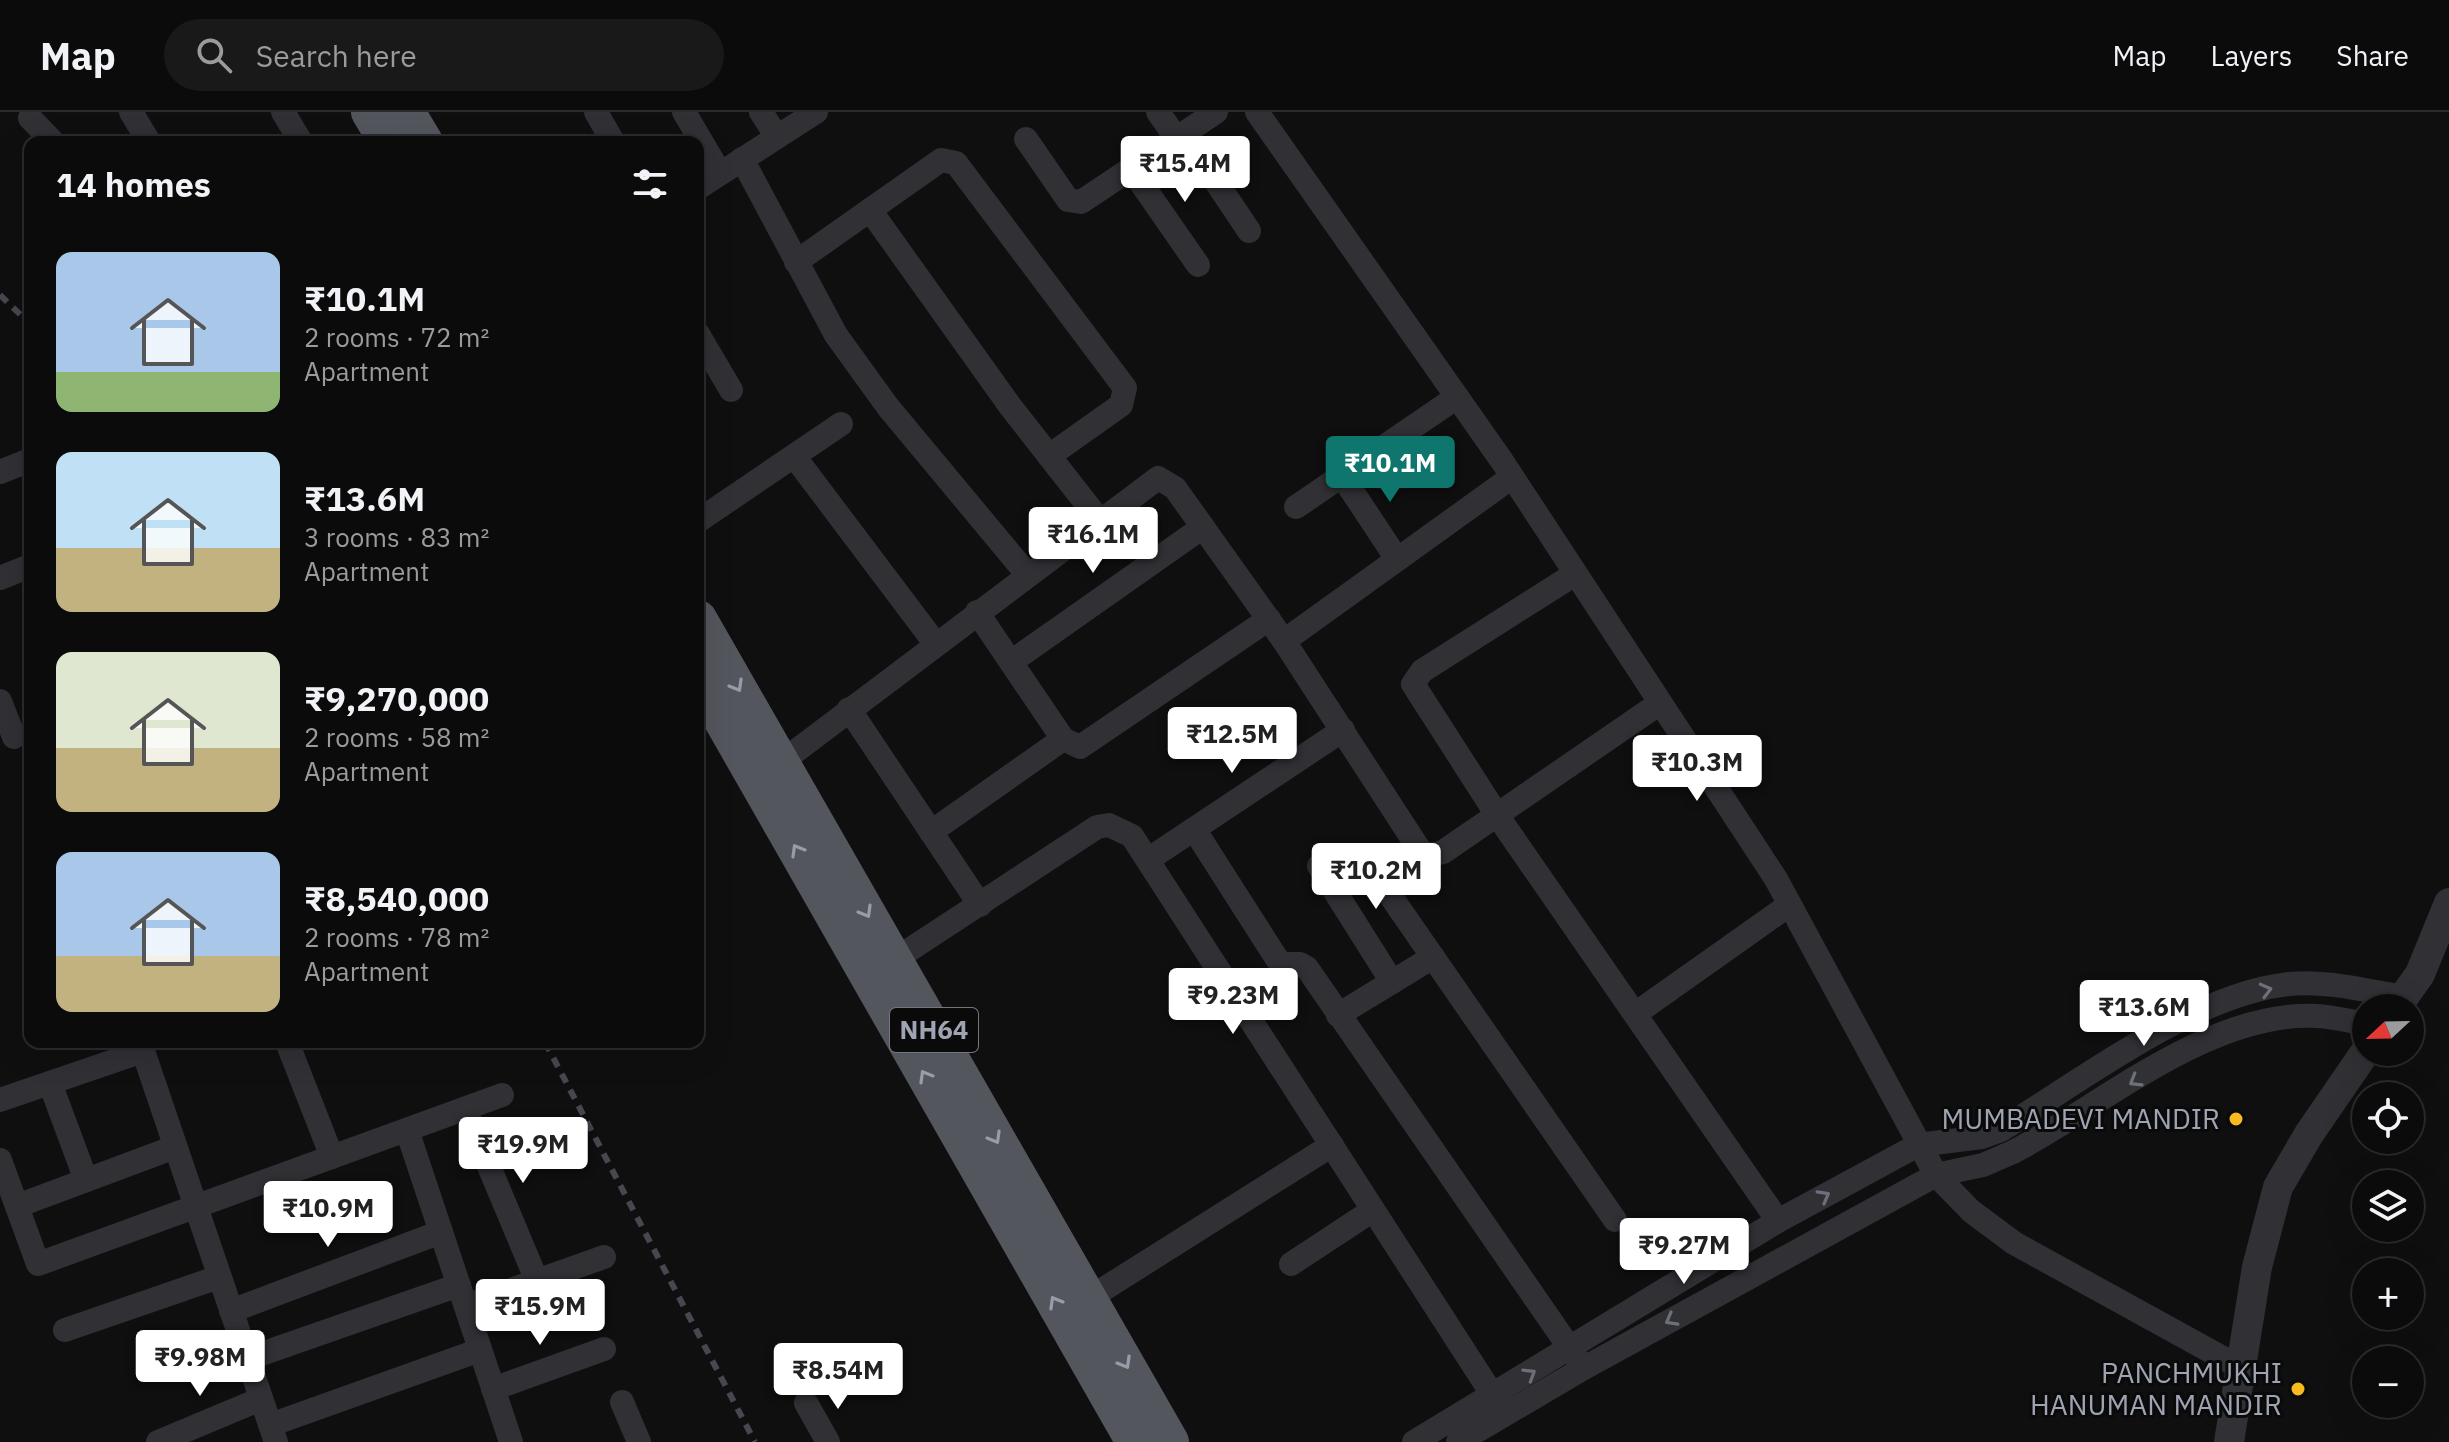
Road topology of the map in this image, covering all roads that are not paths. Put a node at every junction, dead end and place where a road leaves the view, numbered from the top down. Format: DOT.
graph roads {
  1 [pos="131,112"];
  2 [pos="283,112"];
  3 [pos="370,112"];
  4 [pos="406,112"];
  5 [pos="596,112"];
  6 [pos="684,112"];
  7 [pos="761,112"];
  8 [pos="816,112"];
  9 [pos="1158,112"];
  10 [pos="1216,112"];
  11 [pos="1257,112"];
  12 [pos="30,118"];
  13 [pos="47,136"];
  14 [pos="145,136"];
  15 [pos="297,136"];
  16 [pos="384,136"];
  17 [pos="420,136"];
  18 [pos="610,136"];
  19 [pos="698,136"];
  20 [pos="1181,136"];
  21 [pos="777,137"];
  22 [pos="1026,139"];
  23 [pos="704,146"];
  24 [pos="742,159"];
  25 [pos="1132,170"];
  26 [pos="720,173"];
  27 [pos="704,184"];
  28 [pos="870,210"];
  29 [pos="1249,231"];
  30 [pos="796,262"];
  31 [pos="1198,265"];
  32 [pos="704,344"];
  33 [pos="731,390"];
  34 [pos="1457,397"];
  35 [pos="841,424"];
  36 [pos="794,456"];
  37 [pos="1049,456"];
  38 [pos="24,462"];
  39 [pos="0,472"];
  40 [pos="1342,476"];
  41 [pos="1512,477"];
  42 [pos="1296,507"];
  43 [pos="704,517"];
  44 [pos="1100,521"];
  45 [pos="1203,527"];
  46 [pos="1397,559"];
  47 [pos="24,568"];
  48 [pos="1027,574"];
  49 [pos="1575,574"];
  50 [pos="0,578"];
  51 [pos="977,612"];
  52 [pos="1269,619"];
  53 [pos="704,632"];
  54 [pos="1284,641"];
  55 [pos="935,643"];
  56 [pos="1011,662"];
  57 [pos="704,685"];
  58 [pos="0,701"];
  59 [pos="1660,703"];
  60 [pos="849,709"];
  61 [pos="1343,730"];
  62 [pos="15,737"];
  63 [pos="1063,739"];
  64 [pos="769,772"];
  65 [pos="1497,815"];
  66 [pos="1194,829"];
  67 [pos="931,832"];
  68 [pos="1149,859"];
  69 [pos="1319,866"];
  70 [pos="1392,898"];
  71 [pos="2449,903"];
  72 [pos="980,905"];
  73 [pos="1789,905"];
  74 [pos="1433,957"];
  75 [pos="894,960"];
  76 [pos="1392,982"];
  77 [pos="2361,994"];
  78 [pos="2406,994"];
  79 [pos="1635,1014"];
  80 [pos="1338,1015"];
  81 [pos="2352,1022"];
  82 [pos="136,1048"];
  83 [pos="142,1048"];
  84 [pos="289,1048"];
  85 [pos="2356,1066"];
  86 [pos="50,1083"];
  87 [pos="502,1095"];
  88 [pos="0,1100"];
  89 [pos="465,1109"];
  90 [pos="407,1130"];
  91 [pos="1332,1145"];
  92 [pos="1918,1145"];
  93 [pos="175,1147"];
  94 [pos="332,1157"];
  95 [pos="0,1160"];
  96 [pos="1936,1175"];
  97 [pos="86,1180"];
  98 [pos="9,1194"];
  99 [pos="195,1207"];
  100 [pos="1373,1210"];
  101 [pos="1615,1220"];
  102 [pos="1778,1221"];
  103 [pos="441,1232"];
  104 [pos="604,1257"];
  105 [pos="1291,1264"];
  106 [pos="219,1277"];
  107 [pos="537,1281"];
  108 [pos="462,1295"];
  109 [pos="1088,1299"];
  110 [pos="231,1311"];
  111 [pos="65,1330"];
  112 [pos="604,1349"];
  113 [pos="480,1350"];
  114 [pos="247,1359"];
  115 [pos="1577,1359"];
  116 [pos="2241,1368"];
  117 [pos="493,1389"];
  118 [pos="261,1399"];
  119 [pos="622,1402"];
  120 [pos="806,1403"];
  121 [pos="1499,1405"];
  122 [pos="273,1434"];
  123 [pos="503,1440"];
  124 [pos="158,1442"];
  125 [pos="639,1442"];
  126 [pos="828,1442"];
  127 [pos="1135,1442"];
  128 [pos="1170,1442"];
  129 [pos="1414,1442"];
  130 [pos="1458,1442"];
  131 [pos="2229,1442"];
  1 -- 14 [label="street"];
  2 -- 15 [label="street"];
  3 -- 16 [label="highway"];
  4 -- 17 [label="highway"];
  5 -- 18 [label="street"];
  6 -- 19 [label="street"];
  7 -- 21 [label="street"];
  8 -- 21 [label="street"];
  9 -- 20 [label="street"];
  10 -- 20 [label="street"];
  11 -- 34 [label="street"];
  12 -- 13 [label="street"];
  20 -- 25 [label="street"];
  20 -- 29 [label="street"];
  21 -- 24 [label="street"];
  22 -- 25 [label="street"];
  23 -- 26 [label="street"];
  24 -- 26 [label="street"];
  24 -- 30 [label="street"];
  25 -- 31 [label="street"];
  26 -- 27 [label="street"];
  28 -- 30 [label="street"];
  28 -- 37 [label="street"];
  28 -- 37 [label="street"];
  30 -- 48 [label="street"];
  32 -- 33 [label="street"];
  34 -- 40 [label="street"];
  34 -- 41 [label="street"];
  35 -- 36 [label="street"];
  36 -- 43 [label="street"];
  36 -- 55 [label="street"];
  37 -- 44 [label="street"];
  38 -- 39 [label="street"];
  40 -- 42 [label="street"];
  40 -- 46 [label="street"];
  41 -- 46 [label="street"];
  41 -- 49 [label="street"];
  44 -- 45 [label="street"];
  44 -- 48 [label="street"];
  45 -- 52 [label="street"];
  45 -- 56 [label="street"];
  46 -- 54 [label="street"];
  47 -- 50 [label="street"];
  48 -- 51 [label="street"];
  49 -- 59 [label="street"];
  49 -- 65 [label="street"];
  51 -- 55 [label="street"];
  51 -- 56 [label="street"];
  52 -- 54 [label="street"];
  52 -- 63 [label="street"];
  53 -- 64 [label="highway, NH64, one-way"];
  54 -- 61 [label="street"];
  55 -- 60 [label="street"];
  56 -- 63 [label="street"];
  57 -- 64 [label="highway, NH64"];
  58 -- 62 [label="street"];
  59 -- 65 [label="street"];
  59 -- 73 [label="street"];
  60 -- 64 [label="street"];
  60 -- 67 [label="street"];
  61 -- 65 [label="street"];
  61 -- 66 [label="street"];
  63 -- 67 [label="street"];
  64 -- 75 [label="highway, NH64, one-way"];
  127 -- 64 [label="highway, NH64, one-way"];
  65 -- 79 [label="street"];
  66 -- 68 [label="street"];
  66 -- 80 [label="street"];
  67 -- 72 [label="street"];
  68 -- 72 [label="street"];
  68 -- 91 [label="street"];
  69 -- 76 [label="street"];
  70 -- 74 [label="street"];
  71 -- 78 [label="street"];
  72 -- 75 [label="street"];
  73 -- 79 [label="street"];
  73 -- 92 [label="street"];
  74 -- 76 [label="street"];
  74 -- 101 [label="street"];
  75 -- 109 [label="highway, NH64, one-way"];
  76 -- 80 [label="street"];
  92 -- 77 [label="street, one-way"];
  79 -- 102 [label="street"];
  80 -- 115 [label="street"];
  81 -- 96 [label="street, one-way"];
  82 -- 86 [label="street"];
  83 -- 93 [label="street"];
  84 -- 94 [label="street"];
  85 -- 116 [label="street"];
  86 -- 88 [label="street"];
  86 -- 97 [label="street"];
  87 -- 89 [label="street"];
  89 -- 90 [label="street"];
  89 -- 107 [label="street"];
  90 -- 94 [label="street"];
  90 -- 103 [label="street"];
  91 -- 100 [label="street"];
  91 -- 109 [label="street"];
  92 -- 96 [label="street"];
  102 -- 92 [label="street, one-way"];
  93 -- 97 [label="street"];
  93 -- 99 [label="street"];
  94 -- 99 [label="street"];
  95 -- 98 [label="street"];
  96 -- 115 [label="street, one-way"];
  96 -- 116 [label="street"];
  97 -- 98 [label="street"];
  98 -- 99 [label="street"];
  99 -- 106 [label="street"];
  100 -- 105 [label="street"];
  100 -- 121 [label="street"];
  102 -- 115 [label="street"];
  103 -- 108 [label="street"];
  103 -- 110 [label="street"];
  104 -- 107 [label="street"];
  106 -- 110 [label="street"];
  106 -- 111 [label="street"];
  107 -- 108 [label="street"];
  108 -- 113 [label="street"];
  108 -- 114 [label="street"];
  109 -- 128 [label="highway, NH64, one-way"];
  110 -- 114 [label="street"];
  112 -- 117 [label="street"];
  113 -- 117 [label="street"];
  113 -- 122 [label="street"];
  114 -- 118 [label="street"];
  115 -- 121 [label="street"];
  116 -- 131 [label="street"];
  117 -- 123 [label="street"];
  118 -- 122 [label="street"];
  118 -- 124 [label="street"];
  119 -- 125 [label="street"];
  120 -- 126 [label="street"];
  121 -- 129 [label="street"];
  121 -- 130 [label="street"];
}
